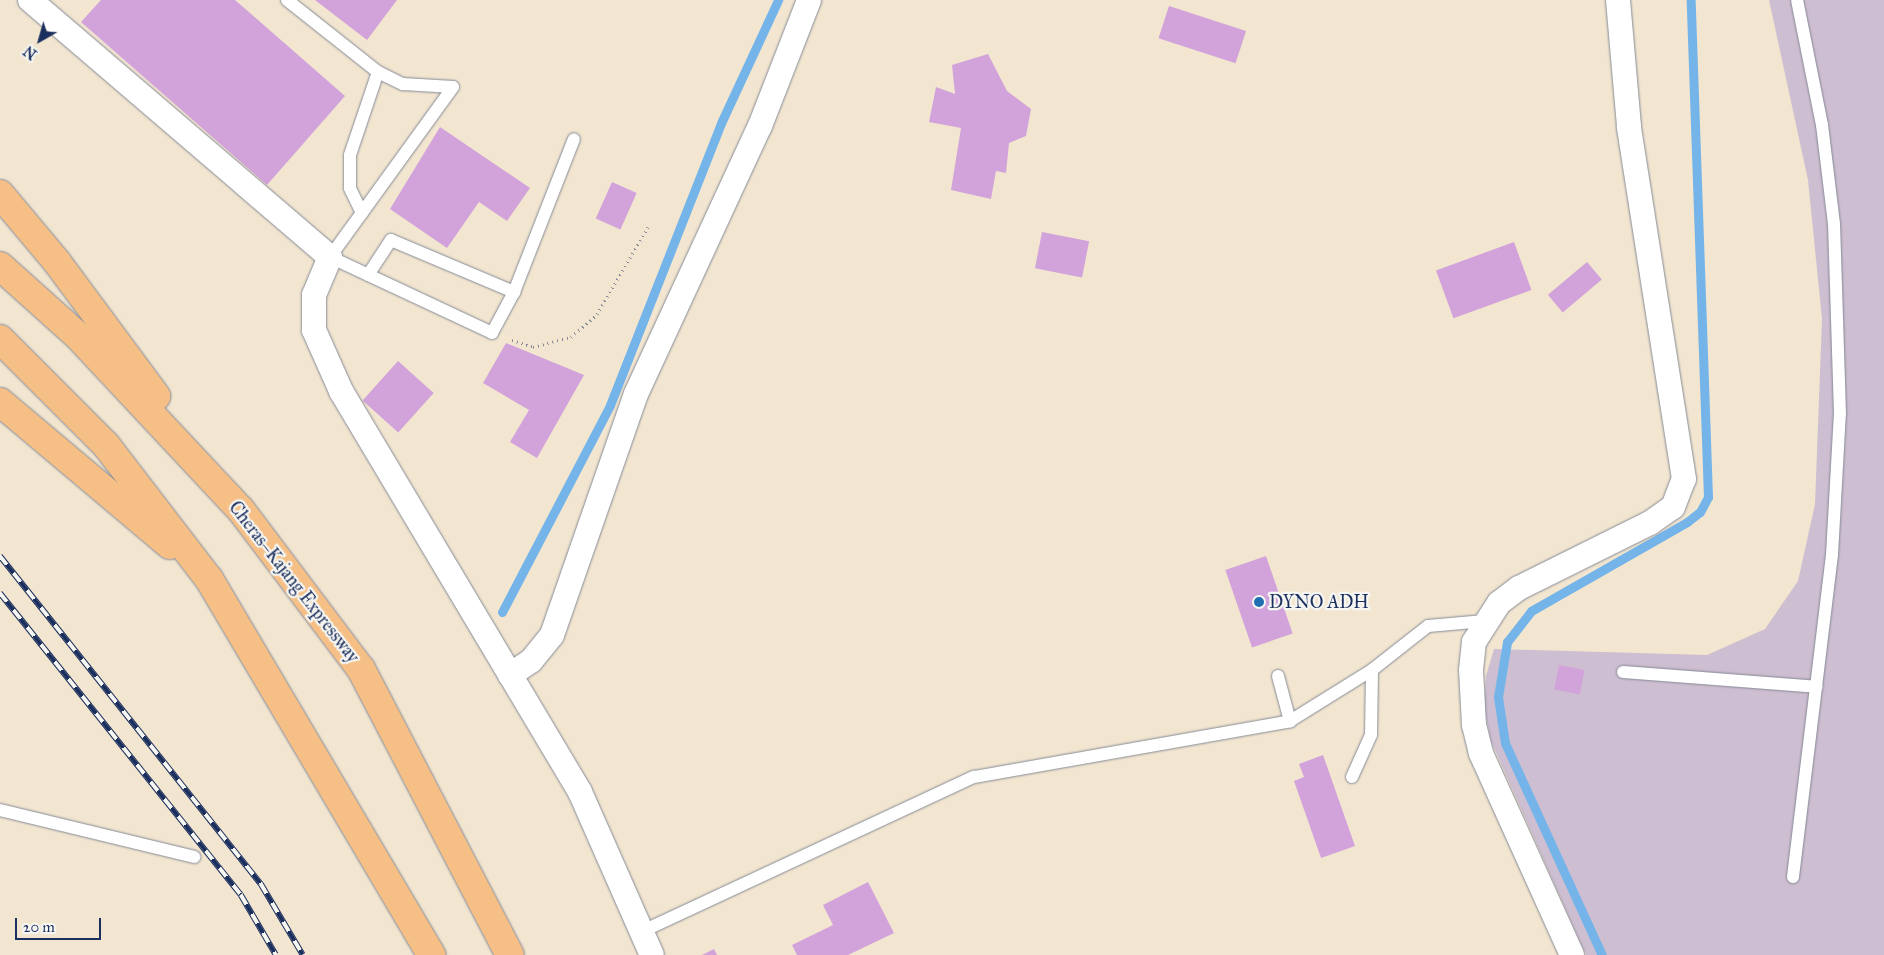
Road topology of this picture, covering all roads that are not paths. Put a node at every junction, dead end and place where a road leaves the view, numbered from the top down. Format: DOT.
graph roads {
  1 [pos="30,0"];
  2 [pos="287,0"];
  3 [pos="810,0"];
  4 [pos="1618,0"];
  5 [pos="1797,0"];
  6 [pos="378,72"];
  7 [pos="574,139"];
  8 [pos="0,194"];
  9 [pos="362,213"];
  10 [pos="330,257"];
  11 [pos="0,266"];
  12 [pos="368,275"];
  13 [pos="514,292"];
  14 [pos="0,339"];
  15 [pos="0,402"];
  16 [pos="241,510"];
  17 [pos="209,579"];
  18 [pos="1484,621"];
  19 [pos="1372,670"];
  20 [pos="1623,672"];
  21 [pos="510,675"];
  22 [pos="1278,676"];
  23 [pos="1816,687"];
  24 [pos="1290,721"];
  25 [pos="1352,777"];
  26 [pos="0,810"];
  27 [pos="194,857"];
  28 [pos="1793,877"];
  29 [pos="643,931"];
  30 [pos="431,955"];
  31 [pos="510,955"];
  32 [pos="652,955"];
  33 [pos="1572,955"];
  1 -- 10 [label="street"];
  2 -- 6 [label="lane"];
  3 -- 21 [label="street"];
  4 -- 18 [label="street"];
  5 -- 23 [label="lane"];
  6 -- 9 [label="lane"];
  6 -- 9 [label="lane"];
  7 -- 13 [label="lane"];
  8 -- 16 [label="highway"];
  9 -- 10 [label="lane"];
  10 -- 12 [label="lane"];
  10 -- 21 [label="street"];
  11 -- 16 [label="highway, Cheras–Kajang Expressway"];
  12 -- 13 [label="lane"];
  12 -- 13 [label="lane"];
  14 -- 17 [label="highway"];
  15 -- 17 [label="highway"];
  16 -- 31 [label="highway, Cheras–Kajang Expressway"];
  17 -- 30 [label="highway"];
  18 -- 19 [label="lane"];
  18 -- 33 [label="street"];
  19 -- 24 [label="lane"];
  19 -- 25 [label="lane"];
  20 -- 23 [label="lane"];
  21 -- 29 [label="street"];
  22 -- 24 [label="lane"];
  23 -- 28 [label="lane"];
  24 -- 29 [label="lane"];
  26 -- 27 [label="lane"];
  29 -- 32 [label="street"];
}
